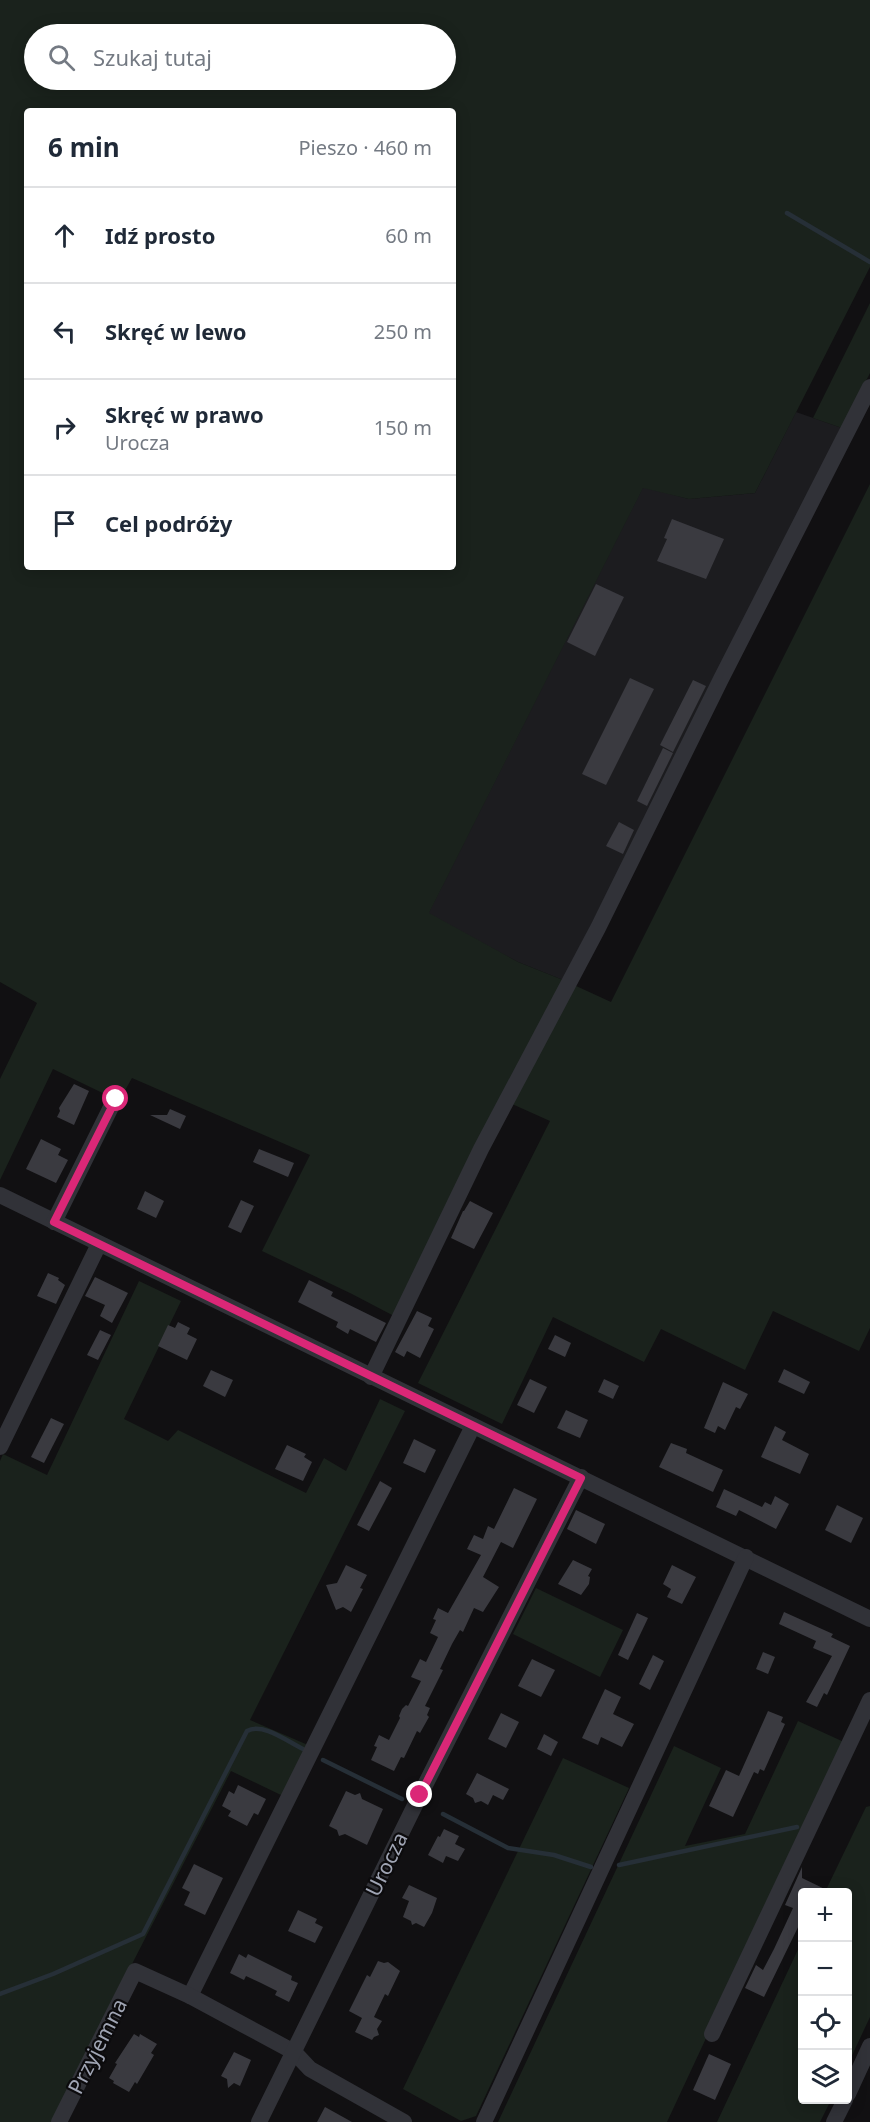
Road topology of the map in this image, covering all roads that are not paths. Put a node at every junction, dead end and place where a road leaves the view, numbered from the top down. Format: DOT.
graph roads {
  1 [pos="870,387"];
  2 [pos="116,1099"];
  3 [pos="0,1195"];
  4 [pos="54,1222"];
  5 [pos="99,1244"];
  6 [pos="371,1377"];
  7 [pos="473,1426"];
  8 [pos="0,1447"];
  9 [pos="581,1478"];
  10 [pos="746,1557"];
  11 [pos="870,1619"];
  12 [pos="870,1700"];
  13 [pos="190,1996"];
  14 [pos="712,2034"];
  15 [pos="870,2046"];
  16 [pos="294,2052"];
  17 [pos="852,2085"];
  18 [pos="843,2104"];
  19 [pos="59,2122"];
  20 [pos="259,2122"];
  21 [pos="404,2122"];
  22 [pos="484,2122"];
  23 [pos="834,2122"];
  1 -- 6 [label="street"];
  2 -- 4 [label="street"];
  3 -- 4 [label="street"];
  4 -- 5 [label="street"];
  5 -- 6 [label="street"];
  5 -- 8 [label="street"];
  6 -- 7 [label="street"];
  7 -- 9 [label="street"];
  7 -- 13 [label="street"];
  9 -- 10 [label="street"];
  9 -- 16 [label="street, Urocza"];
  10 -- 11 [label="street"];
  10 -- 22 [label="street"];
  12 -- 14 [label="street"];
  13 -- 16 [label="street"];
  13 -- 19 [label="street, Przyjemna"];
  15 -- 17 [label="street"];
  16 -- 20 [label="street, Urocza"];
  16 -- 21 [label="street"];
  18 -- 23 [label="street"];
}
